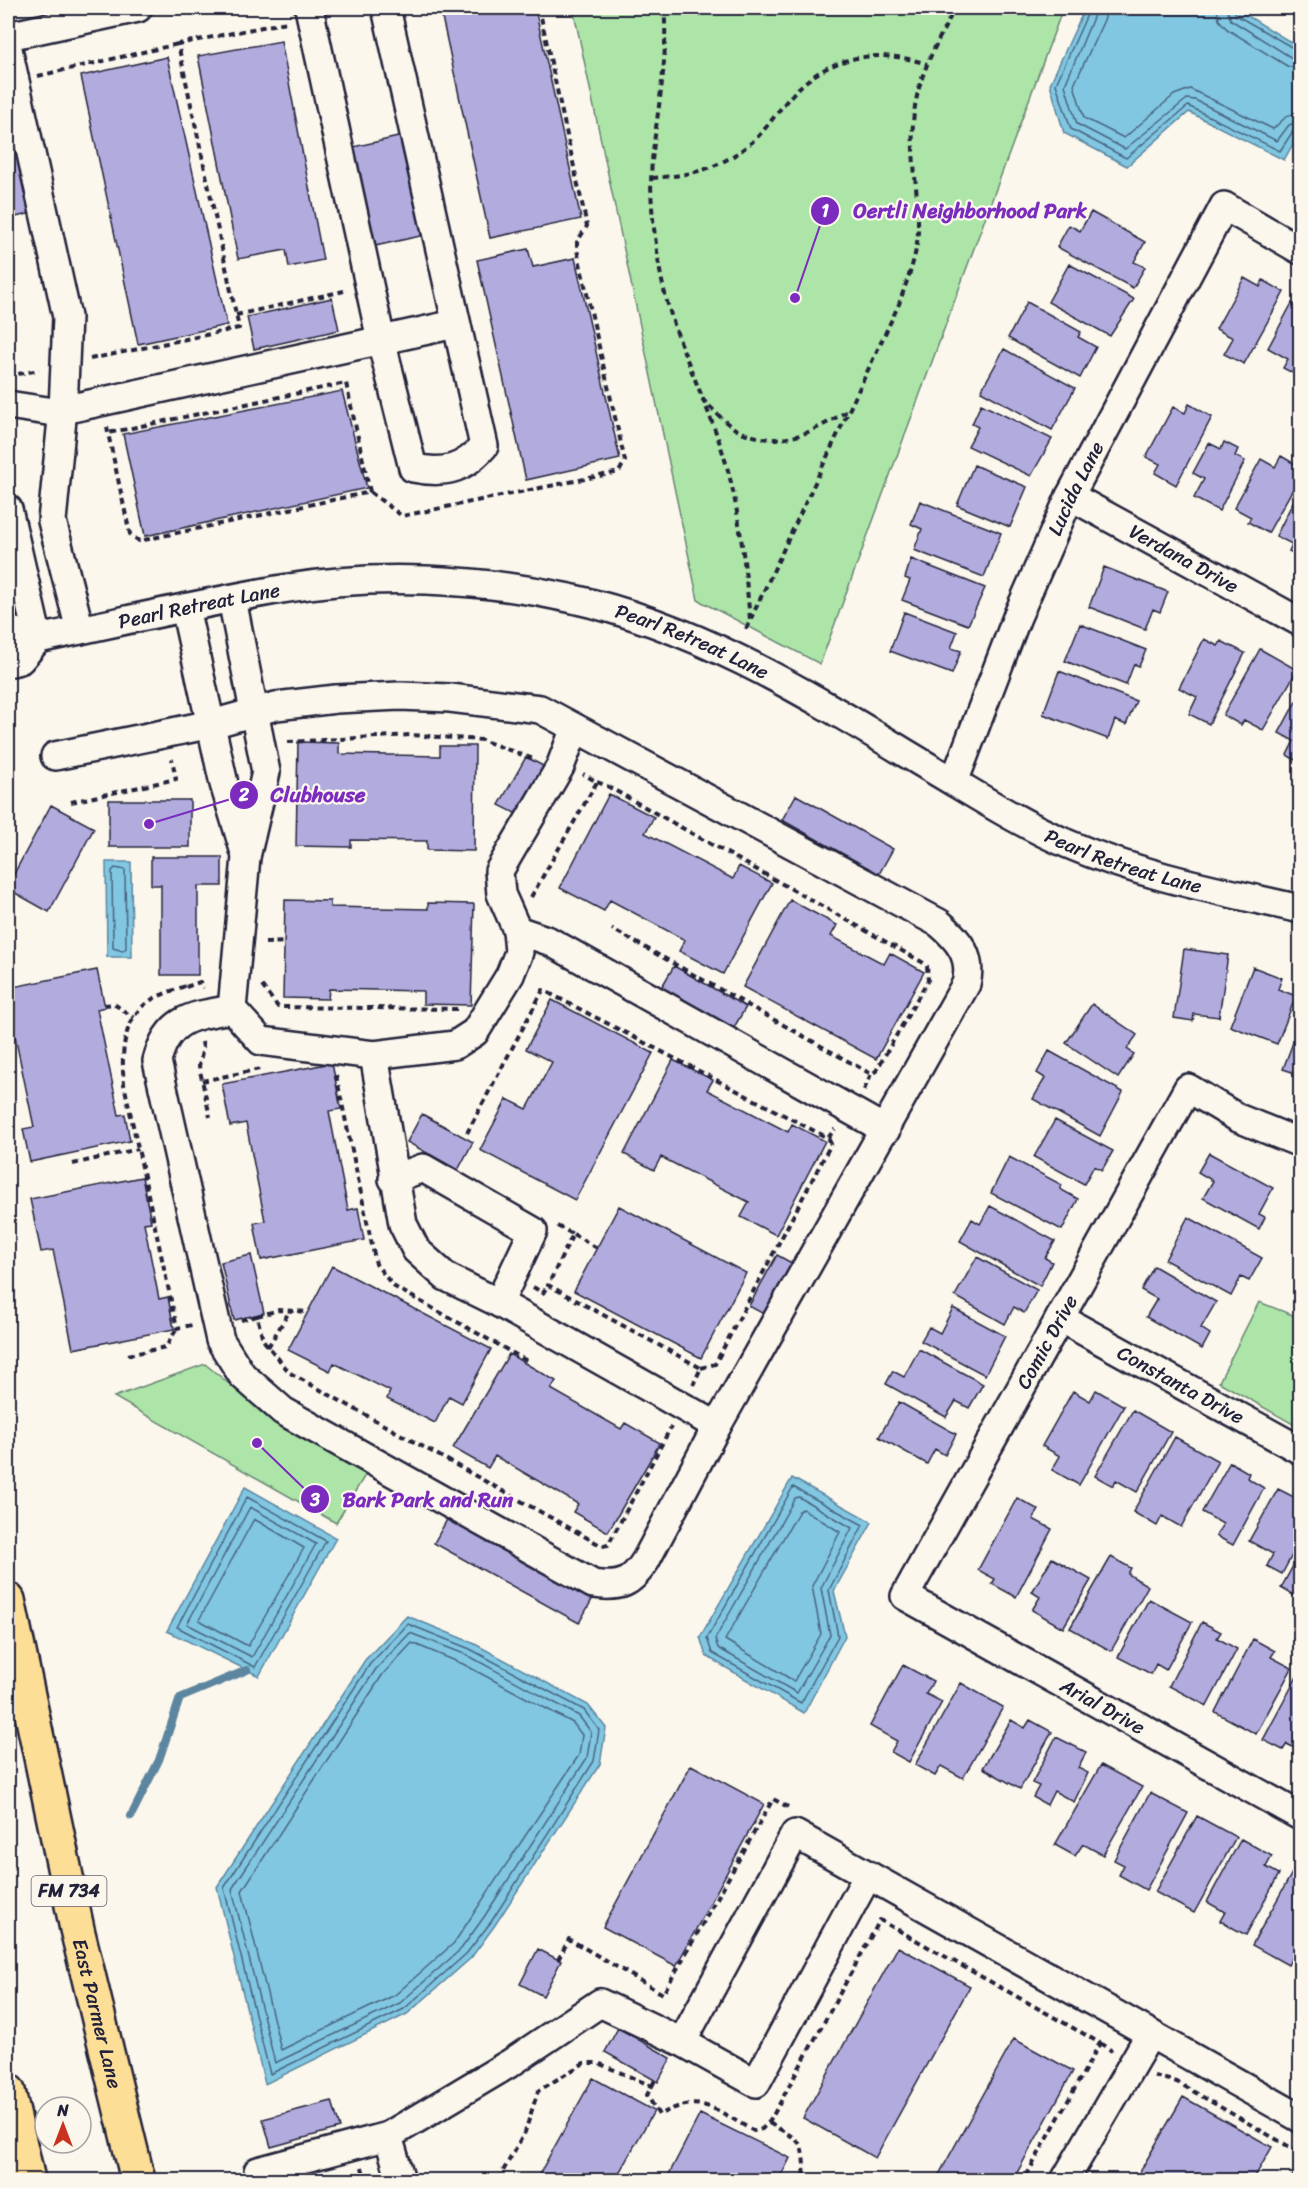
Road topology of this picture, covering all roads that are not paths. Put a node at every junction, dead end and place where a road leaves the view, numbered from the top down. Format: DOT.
graph roads {
  1 [pos="138,8"];
  2 [pos="386,8"];
  3 [pos="300,14"];
  4 [pos="8,36"];
  5 [pos="8,49"];
  6 [pos="1300,249"];
  7 [pos="455,324"];
  8 [pos="381,340"];
  9 [pos="8,405"];
  10 [pos="63,410"];
  11 [pos="1070,496"];
  12 [pos="8,509"];
  13 [pos="232,599"];
  14 [pos="185,608"];
  15 [pos="1300,622"];
  16 [pos="8,630"];
  17 [pos="80,630"];
  18 [pos="38,639"];
  19 [pos="8,663"];
  20 [pos="254,712"];
  21 [pos="212,724"];
  22 [pos="575,728"];
  23 [pos="55,756"];
  24 [pos="954,782"];
  25 [pos="246,857"];
  26 [pos="1300,909"];
  27 [pos="517,930"];
  28 [pos="232,1009"];
  29 [pos="374,1055"];
  30 [pos="886,1130"];
  31 [pos="1300,1143"];
  32 [pos="393,1179"];
  33 [pos="499,1303"];
  34 [pos="1060,1318"];
  35 [pos="717,1426"];
  36 [pos="1300,1450"];
  37 [pos="905,1596"];
  38 [pos="8,1600"];
  39 [pos="1300,1816"];
  40 [pos="868,1875"];
  41 [pos="1150,2034"];
  42 [pos="682,2042"];
  43 [pos="8,2091"];
  44 [pos="1300,2118"];
  45 [pos="388,2136"];
  46 [pos="258,2171"];
  47 [pos="28,2181"];
  48 [pos="138,2181"];
  49 [pos="401,2181"];
  50 [pos="1065,2181"];
  1 -- 4 [label="street"];
  2 -- 7 [label="street"];
  3 -- 8 [label="street"];
  5 -- 10 [label="street"];
  6 -- 11 [label="street, Lucida Lane"];
  7 -- 8 [label="street"];
  7 -- 8 [label="street"];
  8 -- 10 [label="street"];
  9 -- 10 [label="street"];
  10 -- 17 [label="street"];
  11 -- 15 [label="street, Verdana Drive"];
  11 -- 24 [label="street, Lucida Lane"];
  12 -- 18 [label="street"];
  13 -- 14 [label="street, Pearl Retreat Lane"];
  13 -- 20 [label="street"];
  13 -- 24 [label="street, Pearl Retreat Lane"];
  14 -- 17 [label="street, Pearl Retreat Lane"];
  14 -- 21 [label="street"];
  16 -- 18 [label="street, Pearl Retreat Lane"];
  17 -- 18 [label="street, Pearl Retreat Lane"];
  18 -- 19 [label="street"];
  20 -- 21 [label="street"];
  20 -- 22 [label="street"];
  20 -- 25 [label="street"];
  21 -- 23 [label="street"];
  21 -- 25 [label="street"];
  22 -- 27 [label="street"];
  22 -- 30 [label="street"];
  24 -- 26 [label="street, Pearl Retreat Lane"];
  25 -- 28 [label="street"];
  27 -- 29 [label="street"];
  27 -- 30 [label="street"];
  28 -- 29 [label="street"];
  28 -- 35 [label="street"];
  29 -- 32 [label="street"];
  30 -- 35 [label="street"];
  31 -- 34 [label="street, Comic Drive"];
  32 -- 33 [label="street"];
  32 -- 33 [label="street"];
  33 -- 35 [label="street"];
  34 -- 36 [label="street, Constanta Drive"];
  34 -- 37 [label="street, Comic Drive"];
  37 -- 39 [label="street, Arial Drive"];
  38 -- 48 [label="main road, East Parmer Lane / FM 734"];
  40 -- 41 [label="street"];
  40 -- 42 [label="street"];
  40 -- 42 [label="street"];
  41 -- 44 [label="street"];
  41 -- 50 [label="street"];
  42 -- 45 [label="street"];
  43 -- 47 [label="main road"];
  45 -- 46 [label="street"];
  45 -- 49 [label="street"];
}
